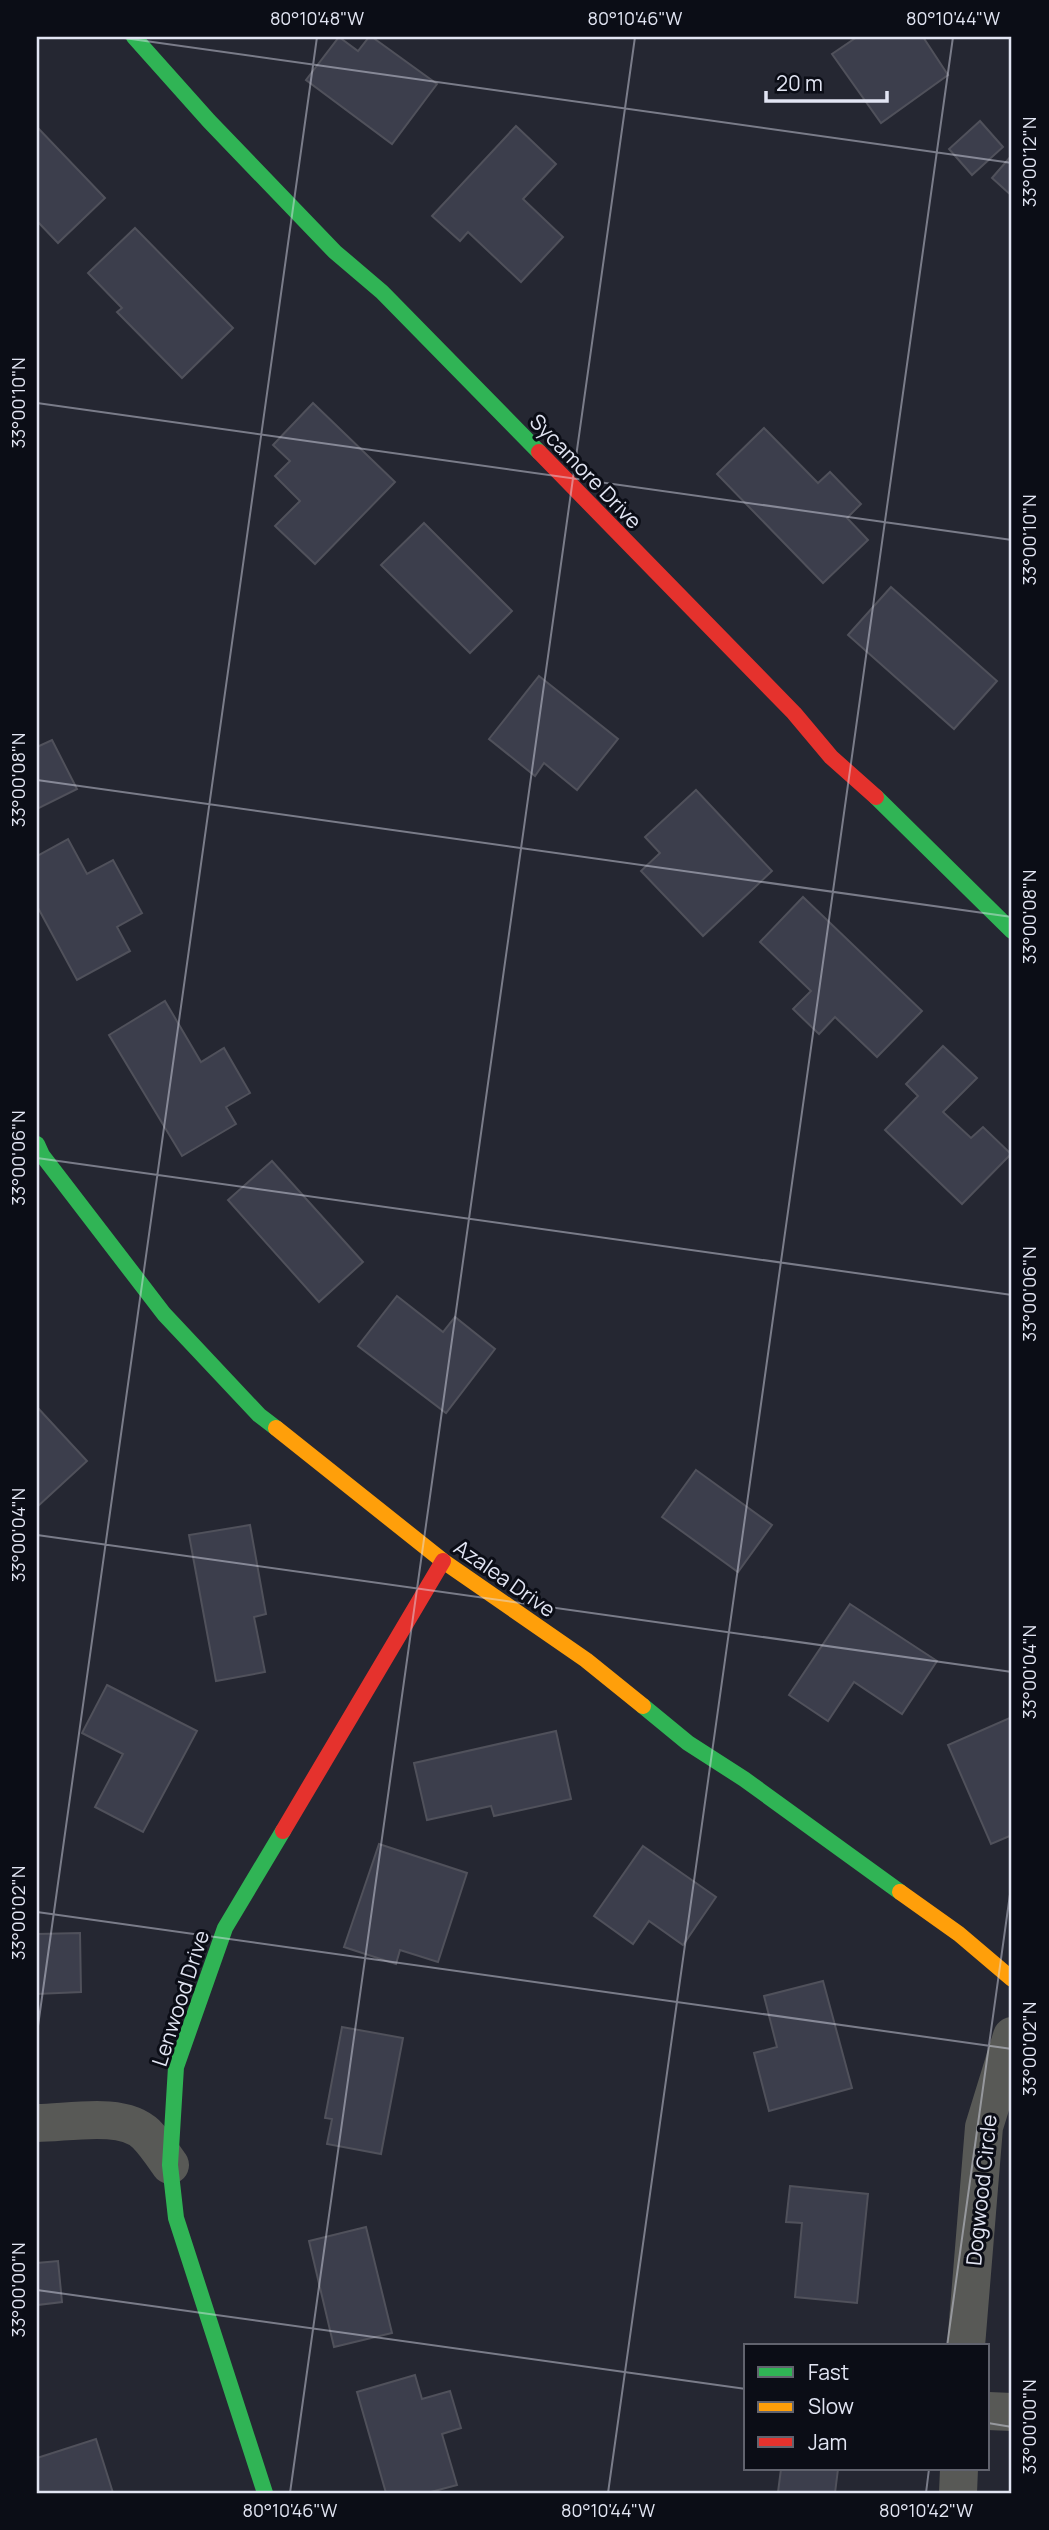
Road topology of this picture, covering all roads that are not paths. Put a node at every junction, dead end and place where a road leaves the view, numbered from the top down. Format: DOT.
graph roads {
  1 [pos="134,37"];
  2 [pos="1012,931"];
  3 [pos="37,1144"];
  4 [pos="443,1561"];
  5 [pos="1012,1979"];
  6 [pos="1012,2036"];
  7 [pos="37,2123"];
  8 [pos="170,2165"];
  9 [pos="967,2344"];
  10 [pos="990,2411"];
  11 [pos="1012,2412"];
  12 [pos="959,2470"];
  13 [pos="265,2493"];
  14 [pos="957,2493"];
  1 -- 2 [label="street, Sycamore Drive"];
  3 -- 4 [label="street, Azalea Drive"];
  4 -- 5 [label="street, Azalea Drive"];
  4 -- 8 [label="street, Lenwood Drive"];
  6 -- 9 [label="street, Dogwood Circle"];
  7 -- 8 [label="street"];
  8 -- 13 [label="street, Lenwood Drive"];
  10 -- 11 [label="street"];
  12 -- 14 [label="street"];
}
